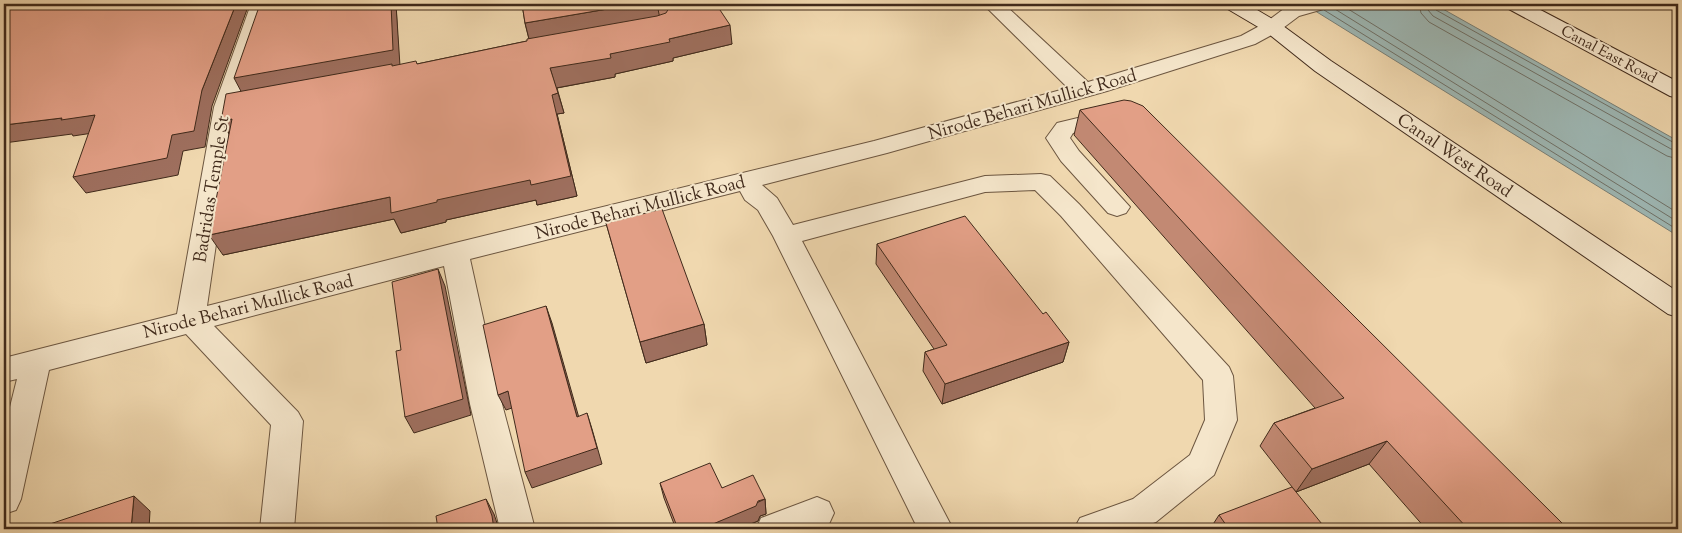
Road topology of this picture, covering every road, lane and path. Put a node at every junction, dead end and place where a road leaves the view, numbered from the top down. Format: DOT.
graph roads {
  1 [pos="261,4"];
  2 [pos="992,4"];
  3 [pos="1234,4"];
  4 [pos="1320,4"];
  5 [pos="1514,4"];
  6 [pos="1272,27"];
  7 [pos="1091,88"];
  8 [pos="1678,91"];
  9 [pos="1041,102"];
  10 [pos="1064,128"];
  11 [pos="757,178"];
  12 [pos="1117,207"];
  13 [pos="786,236"];
  14 [pos="455,253"];
  15 [pos="1678,306"];
  16 [pos="190,320"];
  17 [pos="36,362"];
  18 [pos="4,370"];
  19 [pos="4,498"];
  20 [pos="816,513"];
  21 [pos="277,529"];
  22 [pos="518,529"];
  23 [pos="773,529"];
  24 [pos="936,529"];
  25 [pos="1092,529"];
  1 -- 16 [label="street, Badridas Temple St"];
  2 -- 7 [label="street"];
  3 -- 6 [label="street, Canal West Road"];
  4 -- 6 [label="street, Nirode Behari Mullick Road"];
  5 -- 8 [label="street, Canal East Road"];
  6 -- 7 [label="street, Nirode Behari Mullick Road"];
  6 -- 15 [label="street, Canal West Road"];
  7 -- 9 [label="street, Nirode Behari Mullick Road"];
  7 -- 10 [label="street"];
  9 -- 10 [label="street"];
  9 -- 11 [label="street, Nirode Behari Mullick Road"];
  10 -- 12 [label="street"];
  11 -- 13 [label="street"];
  11 -- 14 [label="street, Nirode Behari Mullick Road"];
  13 -- 24 [label="street"];
  13 -- 25 [label="street"];
  14 -- 16 [label="street, Nirode Behari Mullick Road"];
  14 -- 22 [label="street"];
  16 -- 17 [label="street, Nirode Behari Mullick Road"];
  16 -- 21 [label="street"];
  17 -- 18 [label="street, Nirode Behari Mullick Road"];
  17 -- 19 [label="street"];
  20 -- 23 [label="street"];
}
